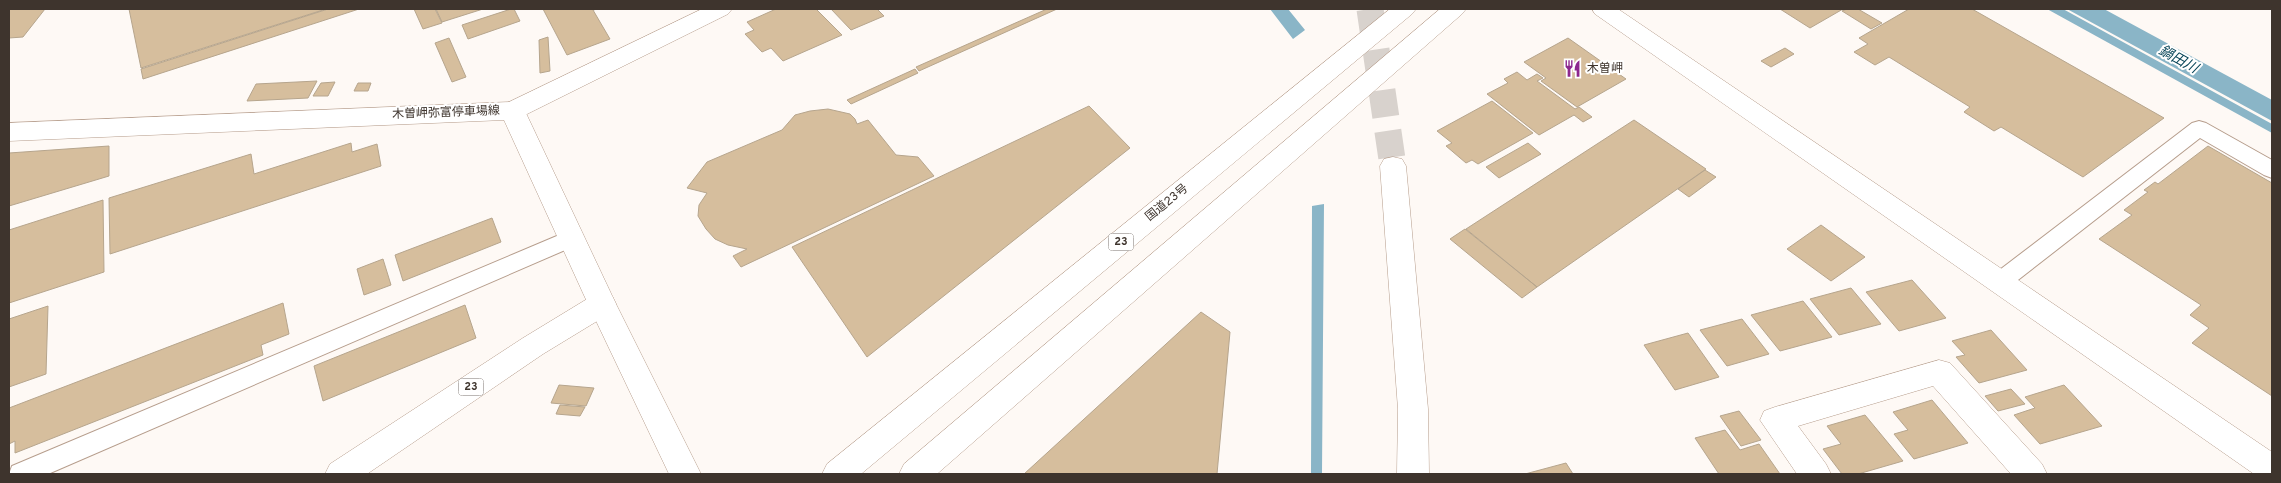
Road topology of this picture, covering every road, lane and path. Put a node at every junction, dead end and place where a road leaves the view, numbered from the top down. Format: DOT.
graph roads {
  1 [pos="720,9"];
  2 [pos="1404,9"];
  3 [pos="1454,9"];
  4 [pos="1603,9"];
  5 [pos="512,111"];
  6 [pos="9,132"];
  7 [pos="1392,166"];
  8 [pos="2272,170"];
  9 [pos="571,238"];
  10 [pos="2001,280"];
  11 [pos="602,304"];
  12 [pos="2272,469"];
  13 [pos="21,474"];
  14 [pos="341,474"];
  15 [pos="685,474"];
  16 [pos="838,474"];
  17 [pos="915,474"];
  18 [pos="1412,474"];
  19 [pos="1815,474"];
  20 [pos="2031,474"];
  1 -- 5 [label="main road"];
  2 -- 16 [label="main road, 国道23号 / 23"];
  3 -- 17 [label="main road"];
  4 -- 10 [label="main road"];
  5 -- 6 [label="main road, 木曽岬弥富停車場線"];
  5 -- 9 [label="main road, 木曽岬弥富停車場線"];
  7 -- 18 [label="main road"];
  8 -- 10 [label="lane"];
  9 -- 11 [label="main road, 木曽岬弥富停車場線"];
  9 -- 13 [label="lane"];
  10 -- 12 [label="main road"];
  11 -- 14 [label="main road, 23"];
  11 -- 15 [label="main road, 木曽岬弥富停車場線"];
  19 -- 20 [label="main road"];
}
